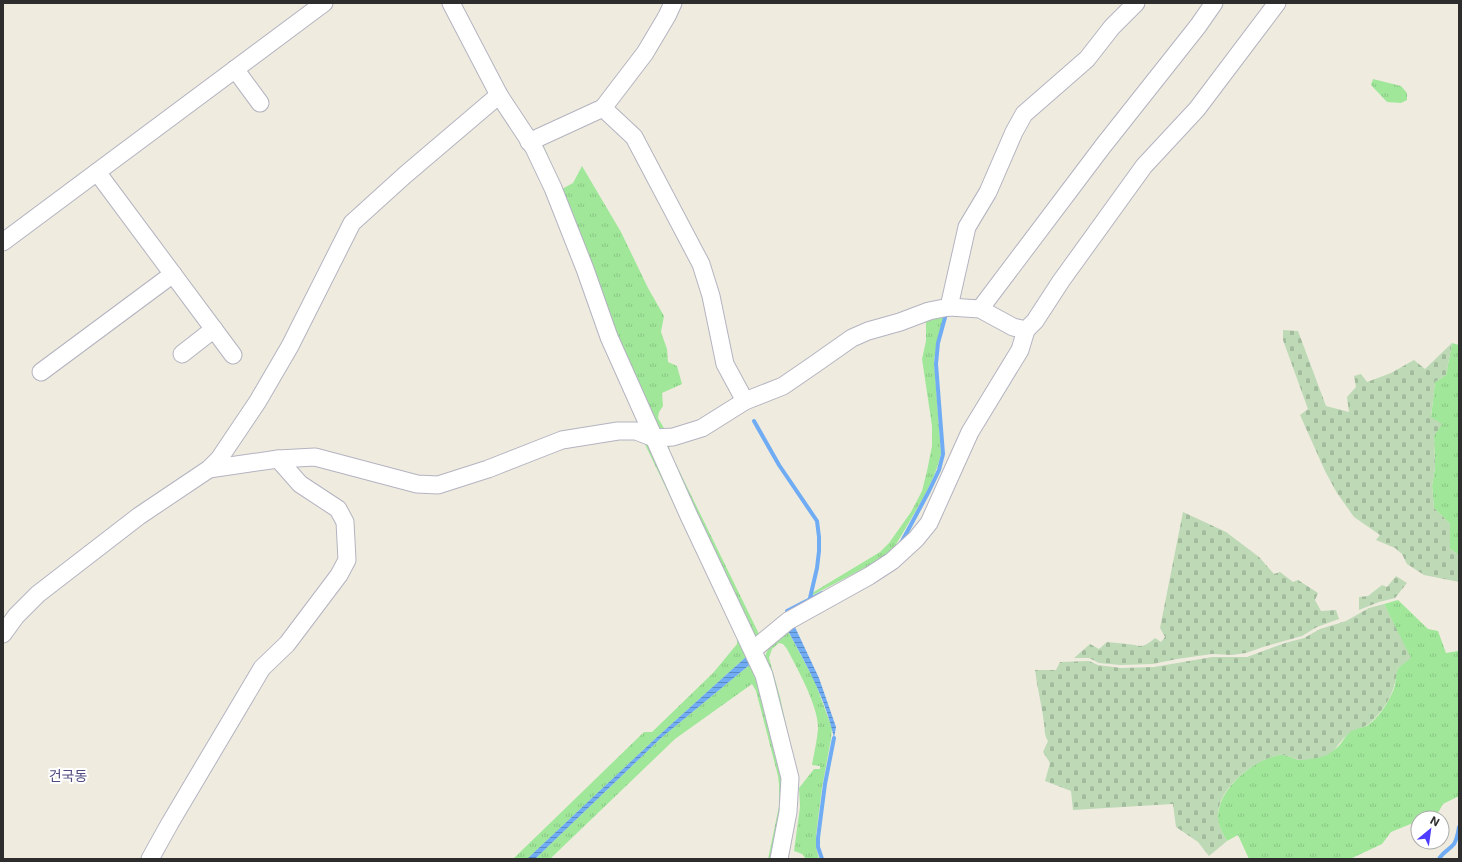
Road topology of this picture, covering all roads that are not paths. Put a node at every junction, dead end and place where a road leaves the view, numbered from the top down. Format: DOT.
graph roads {
  1 [pos="324,3"];
  2 [pos="451,3"];
  3 [pos="673,3"];
  4 [pos="1136,3"];
  5 [pos="1214,3"];
  6 [pos="1277,3"];
  7 [pos="235,69"];
  8 [pos="499,95"];
  9 [pos="260,102"];
  10 [pos="603,108"];
  11 [pos="529,142"];
  12 [pos="97,172"];
  13 [pos="3,242"];
  14 [pos="173,274"];
  15 [pos="949,307"];
  16 [pos="980,309"];
  17 [pos="214,329"];
  18 [pos="1026,330"];
  19 [pos="182,354"];
  20 [pos="233,355"];
  21 [pos="41,372"];
  22 [pos="745,400"];
  23 [pos="654,438"];
  24 [pos="278,459"];
  25 [pos="209,469"];
  26 [pos="3,634"];
  27 [pos="753,650"];
  28 [pos="150,859"];
  29 [pos="779,859"];
  1 -- 7 [label="street"];
  2 -- 8 [label="street"];
  3 -- 10 [label="street"];
  4 -- 15 [label="street"];
  5 -- 16 [label="street"];
  6 -- 18 [label="street"];
  7 -- 9 [label="street"];
  7 -- 12 [label="street"];
  8 -- 11 [label="street"];
  8 -- 25 [label="street"];
  10 -- 11 [label="street"];
  10 -- 22 [label="street"];
  11 -- 23 [label="street"];
  12 -- 13 [label="street"];
  12 -- 14 [label="street"];
  14 -- 17 [label="street"];
  14 -- 21 [label="street"];
  15 -- 16 [label="street"];
  15 -- 22 [label="street"];
  16 -- 18 [label="street"];
  17 -- 19 [label="street"];
  17 -- 20 [label="street"];
  18 -- 27 [label="street"];
  22 -- 23 [label="street"];
  23 -- 24 [label="street"];
  23 -- 27 [label="street"];
  24 -- 25 [label="street"];
  24 -- 28 [label="street"];
  25 -- 26 [label="street"];
  27 -- 29 [label="street"];
}
